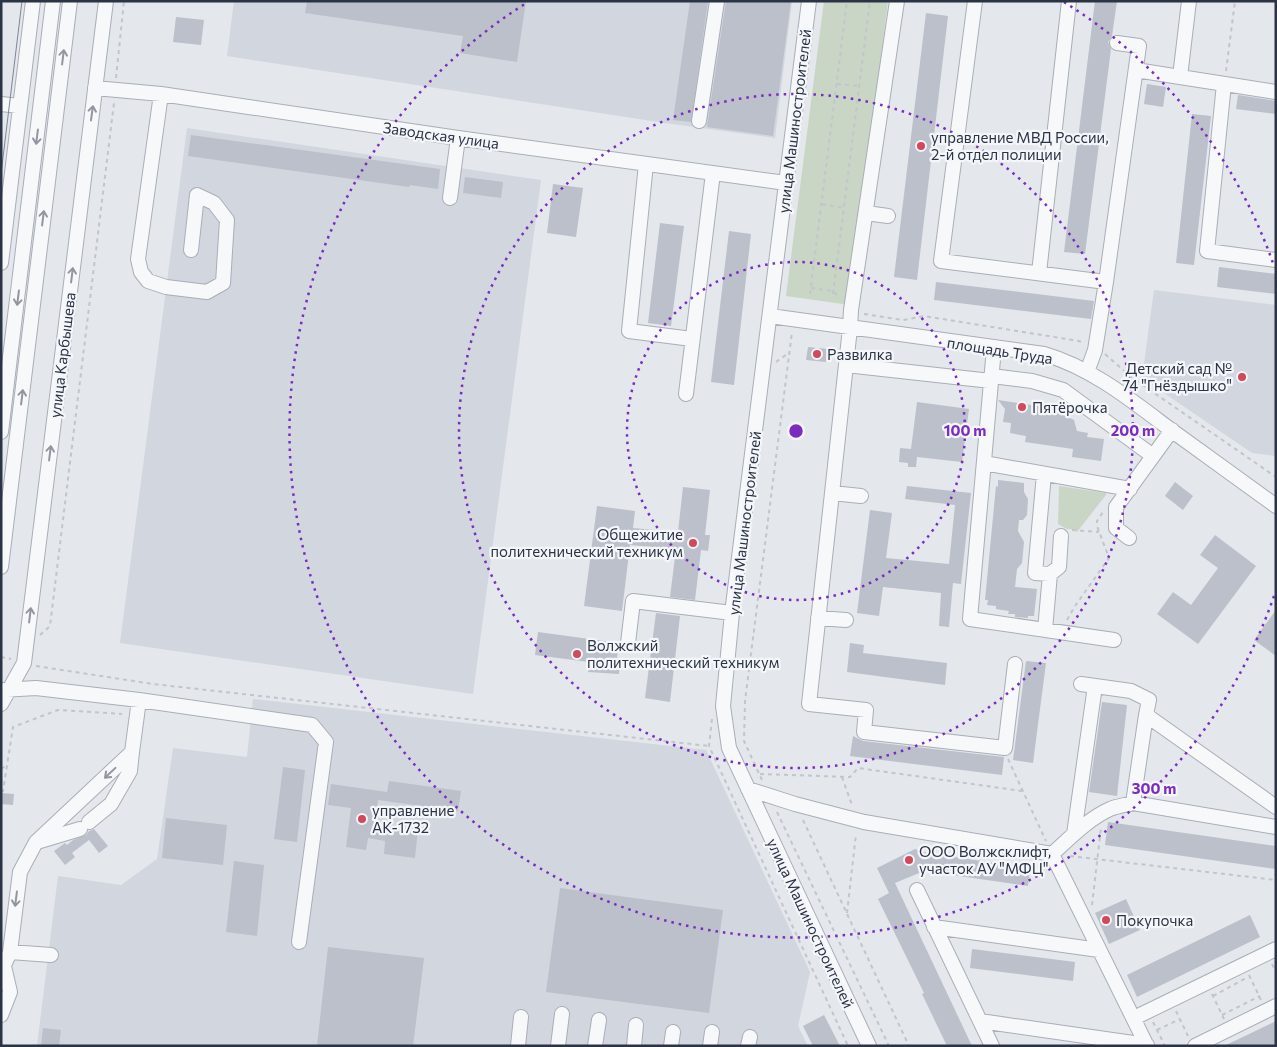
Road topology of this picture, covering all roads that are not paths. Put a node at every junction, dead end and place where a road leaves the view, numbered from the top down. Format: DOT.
graph roads {
  1 [pos="32,1"];
  2 [pos="53,1"];
  3 [pos="70,1"];
  4 [pos="106,1"];
  5 [pos="717,1"];
  6 [pos="809,1"];
  7 [pos="897,1"];
  8 [pos="975,1"];
  9 [pos="1069,1"];
  10 [pos="1189,1"];
  11 [pos="1118,43"];
  12 [pos="1136,70"];
  13 [pos="1180,77"];
  14 [pos="1224,84"];
  15 [pos="95,88"];
  16 [pos="1276,92"];
  17 [pos="161,94"];
  18 [pos="1,104"];
  19 [pos="20,106"];
  20 [pos="699,122"];
  21 [pos="458,138"];
  22 [pos="646,164"];
  23 [pos="713,173"];
  24 [pos="786,183"];
  25 [pos="450,198"];
  26 [pos="866,213"];
  27 [pos="888,216"];
  28 [pos="191,250"];
  29 [pos="1276,260"];
  30 [pos="1,263"];
  31 [pos="1038,273"];
  32 [pos="1106,282"];
  33 [pos="770,316"];
  34 [pos="850,328"];
  35 [pos="692,339"];
  36 [pos="994,348"];
  37 [pos="846,365"];
  38 [pos="1087,372"];
  39 [pos="991,378"];
  40 [pos="686,394"];
  41 [pos="1172,430"];
  42 [pos="1,432"];
  43 [pos="1153,456"];
  44 [pos="984,463"];
  45 [pos="1044,474"];
  46 [pos="1130,489"];
  47 [pos="832,493"];
  48 [pos="861,496"];
  49 [pos="1276,506"];
  50 [pos="1062,536"];
  51 [pos="1128,538"];
  52 [pos="1,567"];
  53 [pos="1050,574"];
  54 [pos="732,613"];
  55 [pos="818,618"];
  56 [pos="846,620"];
  57 [pos="1045,630"];
  58 [pos="1114,640"];
  59 [pos="628,643"];
  60 [pos="23,663"];
  61 [pos="1014,664"];
  62 [pos="1080,684"];
  63 [pos="1095,686"];
  64 [pos="36,688"];
  65 [pos="5,689"];
  66 [pos="139,700"];
  67 [pos="1,704"];
  68 [pos="1146,715"];
  69 [pos="132,752"];
  70 [pos="748,789"];
  71 [pos="1133,803"];
  72 [pos="1276,807"];
  73 [pos="1276,826"];
  74 [pos="1074,834"];
  75 [pos="36,842"];
  76 [pos="1052,854"];
  77 [pos="917,890"];
  78 [pos="934,927"];
  79 [pos="299,942"];
  80 [pos="1276,949"];
  81 [pos="1099,950"];
  82 [pos="10,952"];
  83 [pos="52,955"];
  84 [pos="3,969"];
  85 [pos="1271,1008"];
  86 [pos="562,1014"];
  87 [pos="1,1015"];
  88 [pos="521,1016"];
  89 [pos="1134,1018"];
  90 [pos="599,1020"];
  91 [pos="980,1021"];
  92 [pos="636,1025"];
  93 [pos="712,1032"];
  94 [pos="1192,1041"];
  95 [pos="518,1046"];
  96 [pos="558,1046"];
  97 [pos="595,1046"];
  98 [pos="634,1046"];
  99 [pos="710,1046"];
  100 [pos="869,1046"];
  101 [pos="992,1046"];
  102 [pos="1147,1046"];
  1 -- 19 [label="street"];
  2 -- 42 [label="street, one-way"];
  52 -- 3 [label="street, one-way"];
  4 -- 15 [label="street, улица Карбышева"];
  5 -- 20 [label="street"];
  6 -- 24 [label="street, улица Машиностроителей"];
  7 -- 26 [label="street"];
  8 -- 31 [label="street"];
  9 -- 31 [label="street"];
  10 -- 13 [label="street"];
  11 -- 12 [label="street"];
  12 -- 13 [label="street"];
  12 -- 32 [label="street"];
  13 -- 14 [label="street"];
  14 -- 16 [label="street"];
  14 -- 29 [label="street"];
  15 -- 17 [label="street, Заводская улица"];
  60 -- 15 [label="street, улица Карбышева, one-way"];
  17 -- 21 [label="street, Заводская улица"];
  17 -- 28 [label="street"];
  18 -- 19 [label="street"];
  19 -- 30 [label="street"];
  21 -- 22 [label="street, Заводская улица"];
  21 -- 25 [label="street"];
  22 -- 23 [label="street, Заводская улица"];
  22 -- 35 [label="street"];
  23 -- 24 [label="street, Заводская улица"];
  23 -- 35 [label="street"];
  24 -- 33 [label="street, улица Машиностроителей"];
  26 -- 27 [label="street"];
  26 -- 34 [label="street"];
  31 -- 32 [label="street"];
  32 -- 38 [label="street"];
  33 -- 34 [label="street, площадь Труда"];
  33 -- 54 [label="street, улица Машиностроителей"];
  34 -- 36 [label="street, площадь Труда"];
  34 -- 37 [label="street"];
  35 -- 40 [label="street"];
  36 -- 38 [label="street, площадь Труда"];
  36 -- 39 [label="street"];
  37 -- 39 [label="street"];
  37 -- 47 [label="street"];
  38 -- 41 [label="street, площадь Труда"];
  39 -- 43 [label="street"];
  39 -- 44 [label="street"];
  41 -- 43 [label="street"];
  41 -- 49 [label="street, площадь Труда"];
  43 -- 46 [label="street"];
  44 -- 45 [label="street"];
  44 -- 57 [label="street"];
  45 -- 46 [label="street"];
  45 -- 53 [label="street"];
  46 -- 51 [label="street"];
  47 -- 48 [label="street"];
  47 -- 55 [label="street"];
  50 -- 53 [label="street"];
  53 -- 57 [label="street"];
  54 -- 59 [label="street"];
  54 -- 70 [label="street, улица Машиностроителей"];
  55 -- 56 [label="street"];
  55 -- 61 [label="street"];
  57 -- 58 [label="street"];
  60 -- 64 [label="street"];
  60 -- 65 [label="street, улица Карбышева"];
  62 -- 63 [label="street"];
  63 -- 68 [label="street"];
  63 -- 74 [label="street"];
  64 -- 65 [label="street"];
  64 -- 66 [label="street"];
  65 -- 67 [label="street, улица Карбышева"];
  66 -- 69 [label="street"];
  66 -- 79 [label="street"];
  68 -- 71 [label="street"];
  68 -- 72 [label="street"];
  69 -- 75 [label="street, one-way"];
  69 -- 75 [label="street"];
  70 -- 76 [label="street"];
  70 -- 100 [label="street, улица Машиностроителей"];
  71 -- 73 [label="street"];
  71 -- 74 [label="street"];
  74 -- 76 [label="street"];
  75 -- 82 [label="street, one-way"];
  76 -- 81 [label="street"];
  77 -- 78 [label="street"];
  78 -- 81 [label="street"];
  78 -- 91 [label="street"];
  80 -- 89 [label="street"];
  81 -- 89 [label="street"];
  82 -- 83 [label="street"];
  82 -- 84 [label="street"];
  84 -- 87 [label="street"];
  85 -- 94 [label="street"];
  86 -- 96 [label="street"];
  88 -- 95 [label="street"];
  89 -- 102 [label="street"];
  90 -- 97 [label="street"];
  91 -- 101 [label="street"];
  91 -- 102 [label="street"];
  92 -- 98 [label="street"];
  93 -- 99 [label="street"];
}
